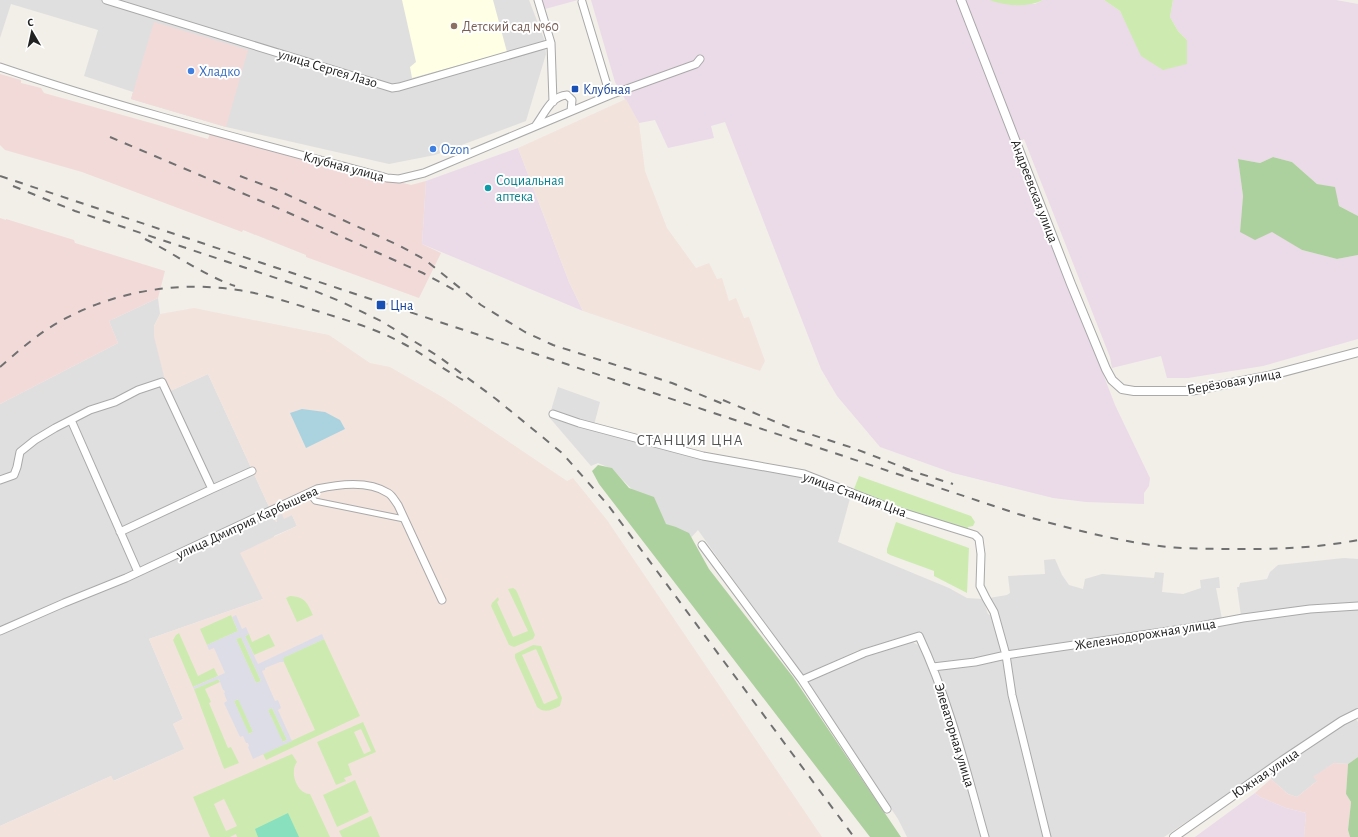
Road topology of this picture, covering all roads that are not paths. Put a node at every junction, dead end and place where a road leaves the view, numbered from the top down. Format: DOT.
graph roads {
  1 [pos="106,0"];
  2 [pos="538,0"];
  3 [pos="961,0"];
  4 [pos="582,2"];
  5 [pos="551,43"];
  6 [pos="700,59"];
  7 [pos="0,67"];
  8 [pos="610,95"];
  9 [pos="553,102"];
  10 [pos="571,111"];
  11 [pos="536,126"];
  12 [pos="1358,352"];
  13 [pos="1112,380"];
  14 [pos="553,414"];
  15 [pos="70,420"];
  16 [pos="252,471"];
  17 [pos="0,480"];
  18 [pos="212,489"];
  19 [pos="309,493"];
  20 [pos="404,519"];
  21 [pos="120,532"];
  22 [pos="702,545"];
  23 [pos="138,572"];
  24 [pos="442,600"];
  25 [pos="1358,606"];
  26 [pos="0,632"];
  27 [pos="1006,655"];
  28 [pos="933,666"];
  29 [pos="802,680"];
  30 [pos="1358,713"];
  31 [pos="887,809"];
  32 [pos="985,837"];
  33 [pos="1047,837"];
  34 [pos="1174,837"];
  1 -- 5 [label="street, улица Сергея Лазо"];
  2 -- 5 [label="street"];
  3 -- 13 [label="street, Андреевская улица"];
  4 -- 8 [label="street"];
  5 -- 9 [label="street"];
  6 -- 8 [label="street, Клубная улица"];
  7 -- 11 [label="street, Клубная улица"];
  8 -- 10 [label="street, Клубная улица"];
  9 -- 10 [label="street"];
  9 -- 11 [label="street"];
  10 -- 11 [label="street, Клубная улица"];
  12 -- 13 [label="street, Берёзовая улица"];
  14 -- 27 [label="street, улица Станция Цна"];
  15 -- 17 [label="street"];
  15 -- 18 [label="street"];
  15 -- 21 [label="street"];
  16 -- 18 [label="street"];
  18 -- 21 [label="street"];
  19 -- 20 [label="street"];
  19 -- 20 [label="street, улица Дмитрия Карбышева"];
  19 -- 23 [label="street, улица Дмитрия Карбышева"];
  20 -- 24 [label="street, улица Дмитрия Карбышева"];
  21 -- 23 [label="street"];
  22 -- 29 [label="street"];
  23 -- 26 [label="street, улица Дмитрия Карбышева"];
  25 -- 27 [label="street, Железнодорожная улица"];
  27 -- 28 [label="street, Железнодорожная улица"];
  27 -- 33 [label="street"];
  28 -- 29 [label="street, Элеваторная улица"];
  28 -- 32 [label="street, Элеваторная улица"];
  29 -- 31 [label="street"];
  30 -- 34 [label="street, Южная улица"];
}
